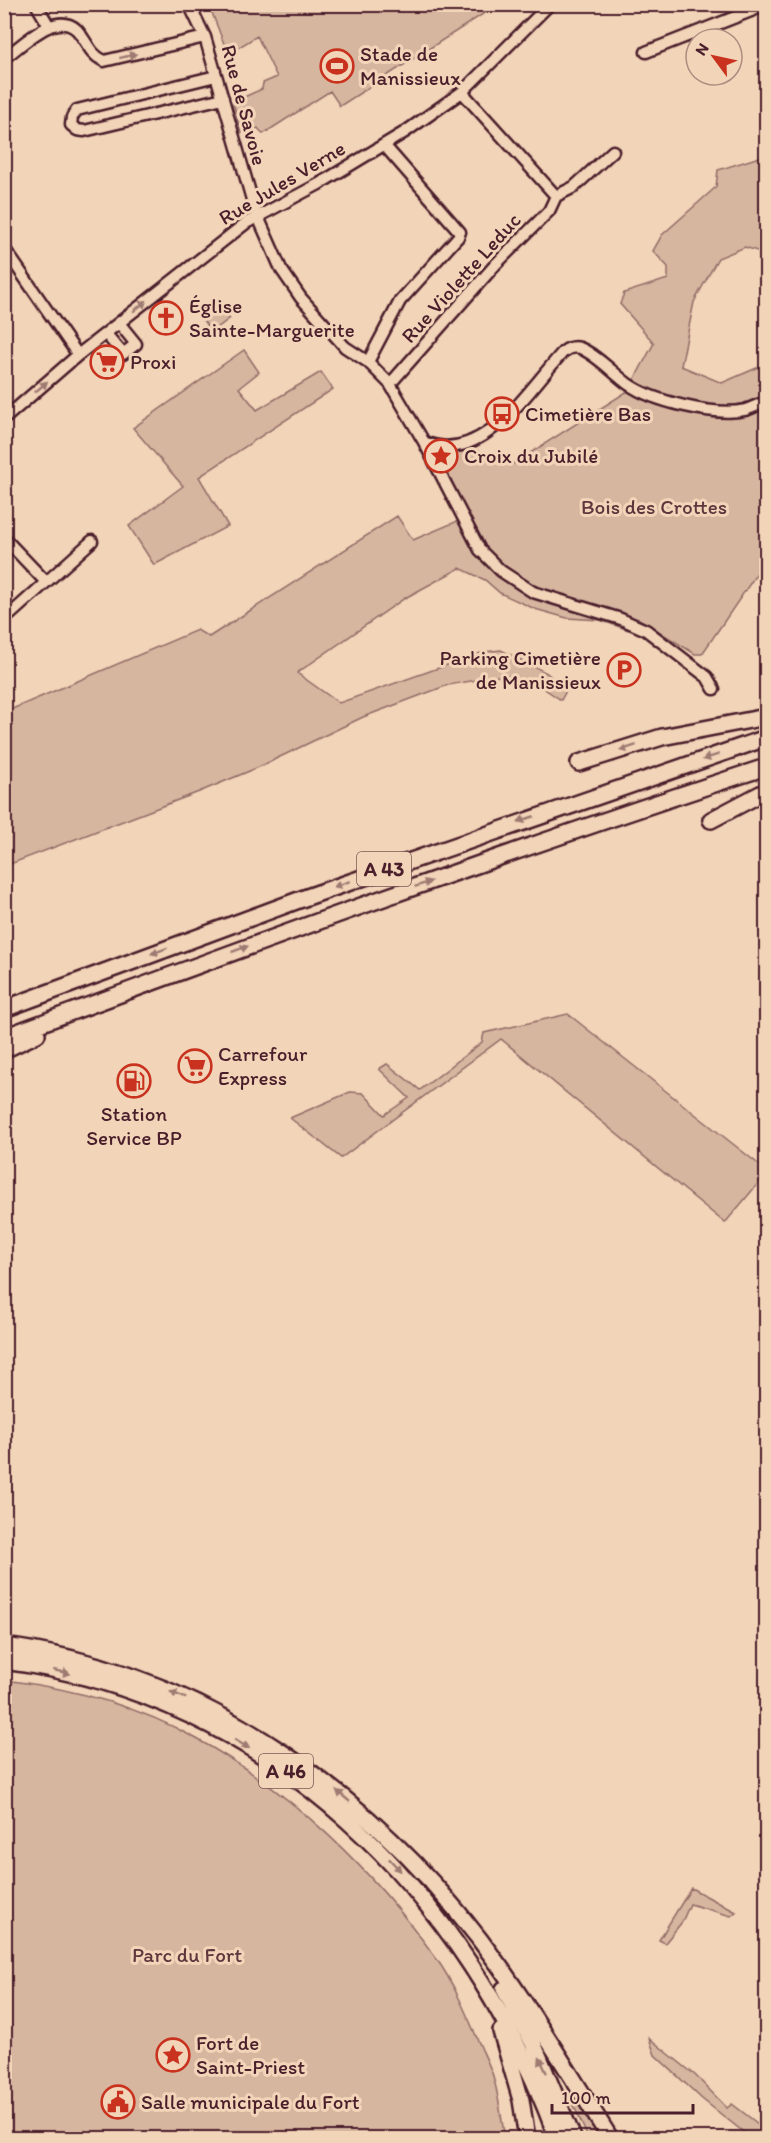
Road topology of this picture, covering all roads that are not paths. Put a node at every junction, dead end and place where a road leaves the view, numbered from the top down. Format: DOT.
graph roads {
  1 [pos="36,4"];
  2 [pos="189,4"];
  3 [pos="550,4"];
  4 [pos="759,4"];
  5 [pos="49,26"];
  6 [pos="206,36"];
  7 [pos="646,52"];
  8 [pos="4,58"];
  9 [pos="216,76"];
  10 [pos="462,92"];
  11 [pos="223,98"];
  12 [pos="384,145"];
  13 [pos="613,151"];
  14 [pos="556,196"];
  15 [pos="257,217"];
  16 [pos="4,248"];
  17 [pos="119,323"];
  18 [pos="106,334"];
  19 [pos="78,355"];
  20 [pos="368,363"];
  21 [pos="390,384"];
  22 [pos="766,402"];
  23 [pos="4,419"];
  24 [pos="424,442"];
  25 [pos="4,538"];
  26 [pos="92,541"];
  27 [pos="46,582"];
  28 [pos="4,620"];
  29 [pos="714,689"];
  30 [pos="766,717"];
  31 [pos="766,738"];
  32 [pos="579,763"];
  33 [pos="766,767"];
  34 [pos="766,791"];
  35 [pos="711,820"];
  36 [pos="146,984"];
  37 [pos="4,1009"];
  38 [pos="4,1037"];
  39 [pos="4,1050"];
  40 [pos="4,1646"];
  41 [pos="4,1661"];
  42 [pos="429,1882"];
  43 [pos="489,1995"];
  44 [pos="527,2139"];
  45 [pos="557,2139"];
  46 [pos="573,2139"];
  47 [pos="610,2139"];
  1 -- 5 [label="street"];
  2 -- 6 [label="street, Rue de Savoie"];
  3 -- 10 [label="street, Rue Jules Verne"];
  4 -- 7 [label="street"];
  5 -- 6 [label="street, one-way"];
  5 -- 8 [label="street"];
  6 -- 9 [label="street, Rue de Savoie"];
  9 -- 11 [label="street, Rue de Savoie"];
  9 -- 11 [label="street"];
  10 -- 12 [label="street, Rue Jules Verne"];
  10 -- 14 [label="street"];
  11 -- 15 [label="street, Rue de Savoie"];
  12 -- 15 [label="street, Rue Jules Verne"];
  12 -- 20 [label="street"];
  13 -- 14 [label="street, Rue Violette Leduc"];
  14 -- 21 [label="street, Rue Violette Leduc"];
  17 -- 15 [label="street, Rue Jules Verne, one-way"];
  15 -- 20 [label="street, Rue de Savoie"];
  16 -- 19 [label="street"];
  17 -- 18 [label="street, Rue Jules Verne"];
  17 -- 18 [label="street"];
  18 -- 19 [label="street, Rue Jules Verne"];
  23 -- 19 [label="street, Rue Jules Verne, one-way"];
  20 -- 21 [label="street, Rue de Savoie"];
  21 -- 24 [label="street, Rue de Savoie"];
  22 -- 24 [label="street"];
  24 -- 29 [label="street, Rue de Savoie"];
  25 -- 27 [label="street"];
  26 -- 27 [label="street"];
  27 -- 28 [label="street"];
  30 -- 32 [label="highway, one-way"];
  31 -- 37 [label="highway, A 43, one-way"];
  36 -- 33 [label="highway, A 43, one-way"];
  34 -- 35 [label="highway"];
  36 -- 38 [label="highway, A 43"];
  36 -- 39 [label="highway"];
  42 -- 40 [label="highway, A 46, one-way"];
  41 -- 43 [label="highway, A 46, one-way"];
  46 -- 42 [label="highway, A 46, one-way"];
  42 -- 47 [label="highway"];
  43 -- 44 [label="highway"];
  43 -- 45 [label="highway, A 46"];
}
